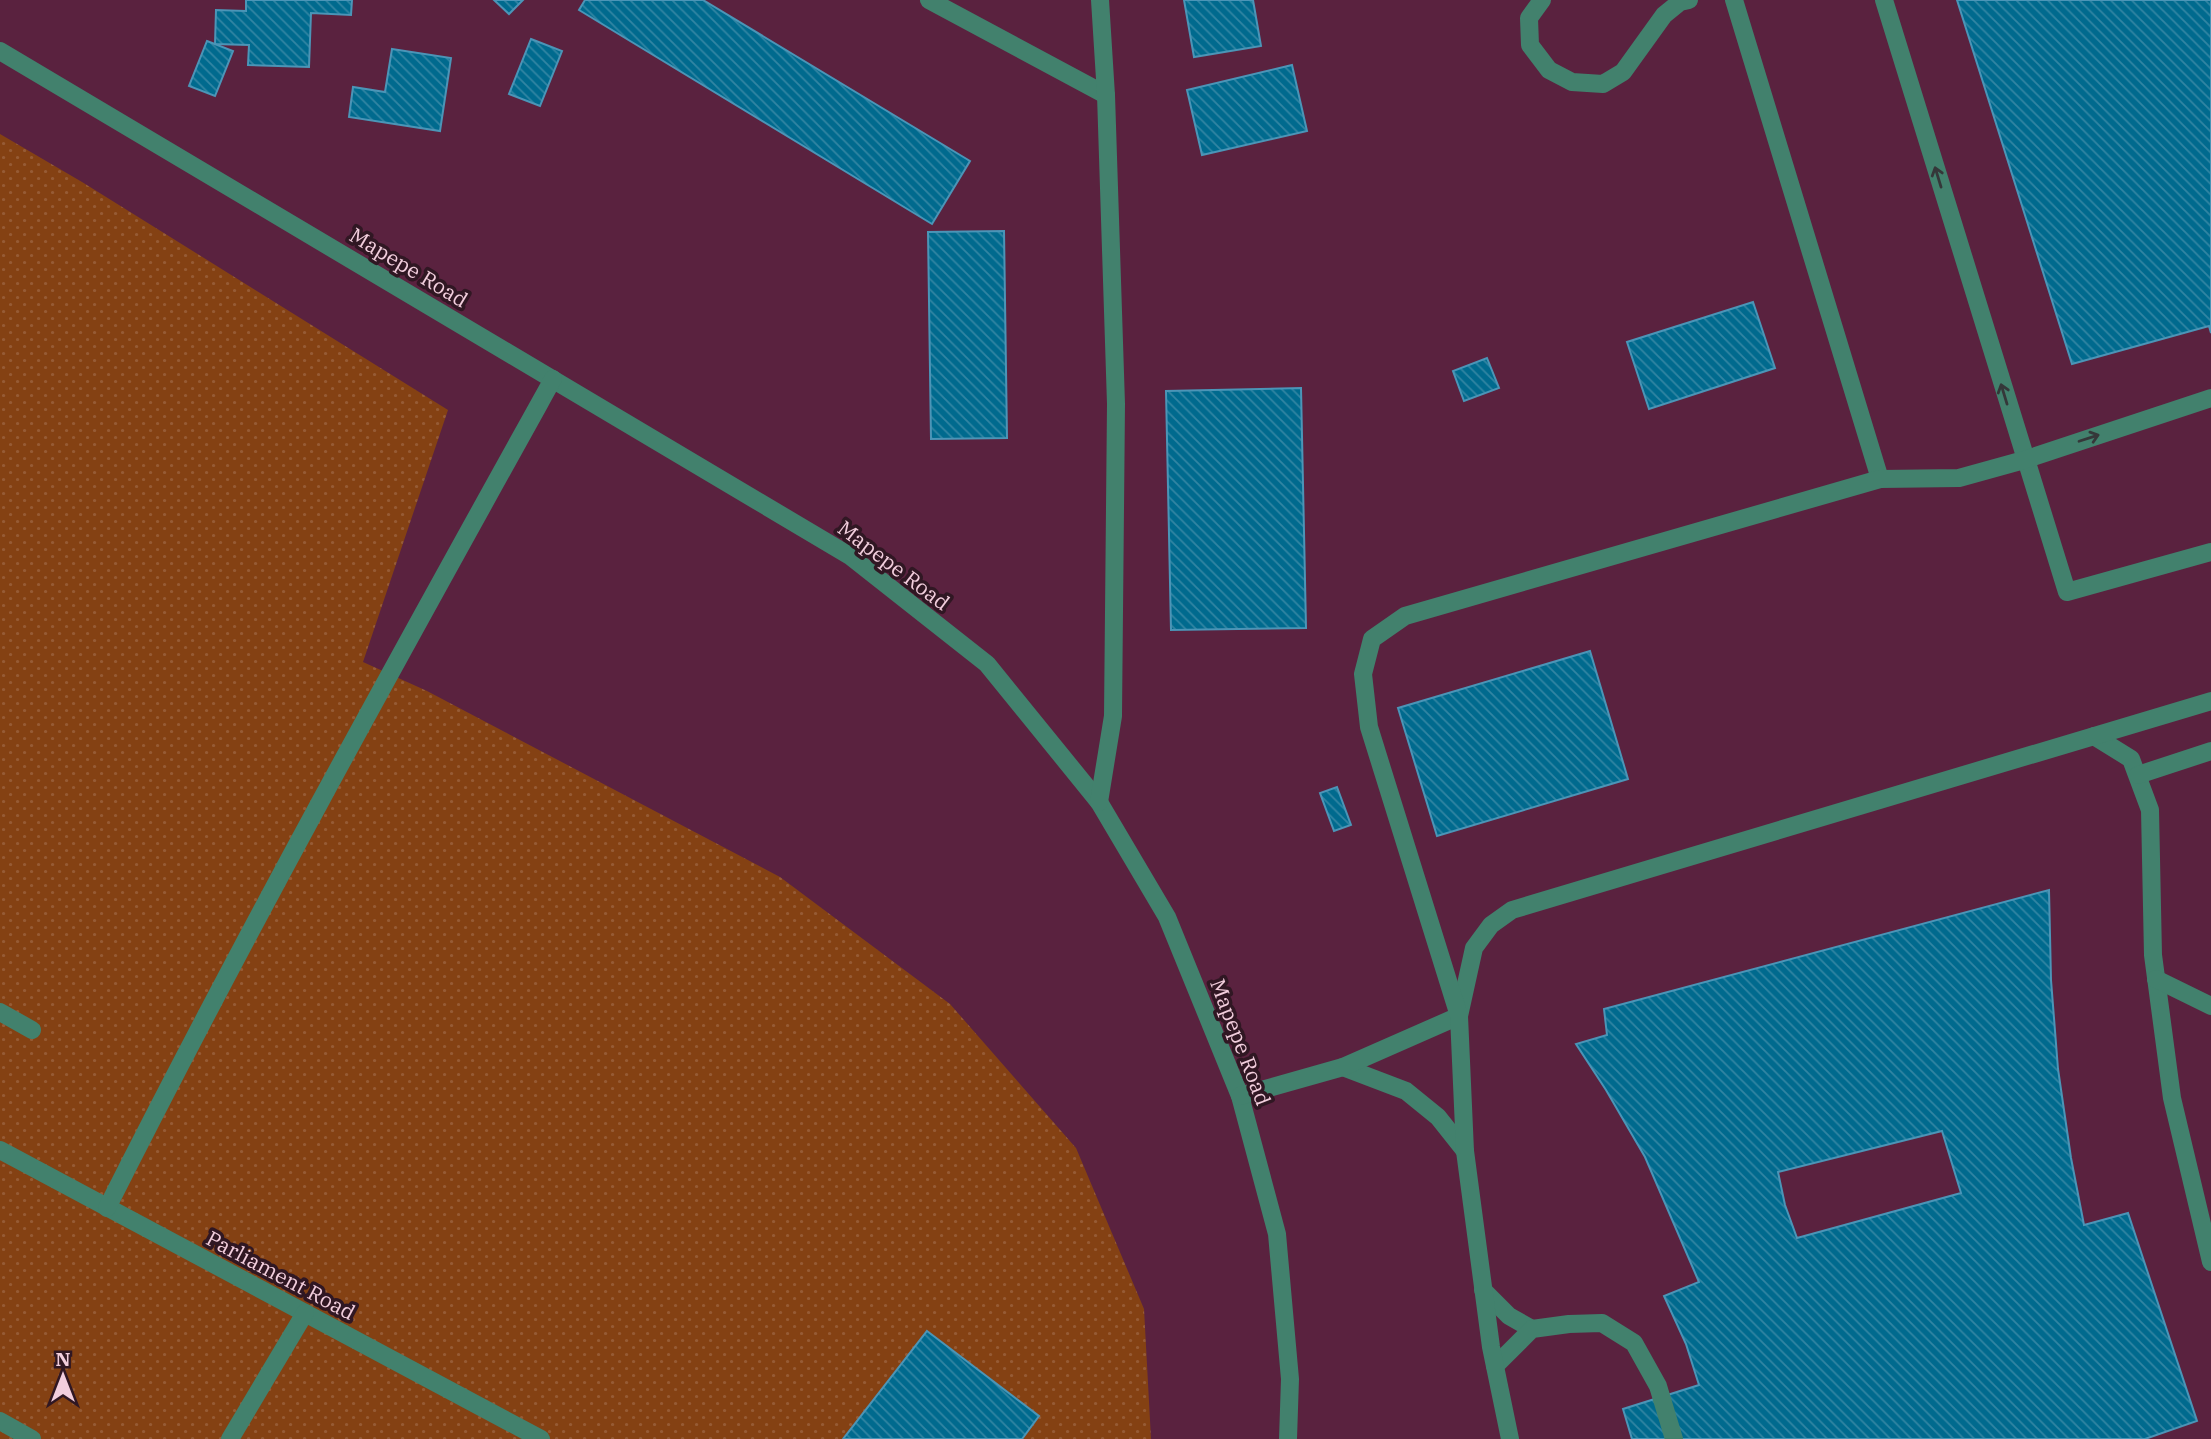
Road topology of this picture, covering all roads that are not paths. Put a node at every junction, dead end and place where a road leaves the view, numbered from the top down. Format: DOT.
graph roads {
  1 [pos="929,0"];
  2 [pos="1100,0"];
  3 [pos="1542,0"];
  4 [pos="1689,0"];
  5 [pos="1734,0"];
  6 [pos="1885,0"];
  7 [pos="0,51"];
  8 [pos="1106,95"];
  9 [pos="553,379"];
  10 [pos="2211,398"];
  11 [pos="2024,460"];
  12 [pos="1880,479"];
  13 [pos="2211,552"];
  14 [pos="2211,701"];
  15 [pos="2094,736"];
  16 [pos="2211,751"];
  17 [pos="2138,775"];
  18 [pos="1099,802"];
  19 [pos="2155,979"];
  20 [pos="2211,1006"];
  21 [pos="0,1012"];
  22 [pos="1459,1016"];
  23 [pos="32,1030"];
  24 [pos="1343,1067"];
  25 [pos="1240,1097"];
  26 [pos="0,1150"];
  27 [pos="1465,1151"];
  28 [pos="107,1208"];
  29 [pos="2211,1262"];
  30 [pos="1483,1290"];
  31 [pos="305,1313"];
  32 [pos="1532,1329"];
  33 [pos="1496,1366"];
  34 [pos="0,1421"];
  35 [pos="32,1439"];
  36 [pos="230,1439"];
  37 [pos="541,1439"];
  38 [pos="1289,1439"];
  39 [pos="1510,1439"];
  40 [pos="1674,1439"];
  1 -- 8 [label="street"];
  2 -- 8 [label="street"];
  3 -- 4 [label="street"];
  5 -- 12 [label="street"];
  11 -- 6 [label="street, one-way"];
  7 -- 9 [label="street, Mapepe Road"];
  8 -- 18 [label="street"];
  9 -- 18 [label="street, Mapepe Road"];
  9 -- 28 [label="street"];
  11 -- 10 [label="street, one-way"];
  11 -- 12 [label="street"];
  11 -- 13 [label="street"];
  12 -- 22 [label="street"];
  14 -- 15 [label="street"];
  15 -- 17 [label="street"];
  15 -- 22 [label="street"];
  16 -- 17 [label="street"];
  17 -- 19 [label="street"];
  18 -- 25 [label="street, Mapepe Road"];
  19 -- 20 [label="street"];
  19 -- 29 [label="street"];
  21 -- 23 [label="street"];
  22 -- 24 [label="street"];
  22 -- 27 [label="street"];
  24 -- 25 [label="street"];
  24 -- 27 [label="street"];
  25 -- 38 [label="street, Mapepe Road"];
  26 -- 28 [label="street, Parliament Road"];
  27 -- 30 [label="street"];
  28 -- 31 [label="street, Parliament Road"];
  30 -- 32 [label="street"];
  30 -- 33 [label="street"];
  31 -- 36 [label="street"];
  31 -- 37 [label="street, Parliament Road"];
  32 -- 33 [label="street"];
  32 -- 40 [label="street"];
  33 -- 39 [label="street"];
  34 -- 35 [label="street"];
}
